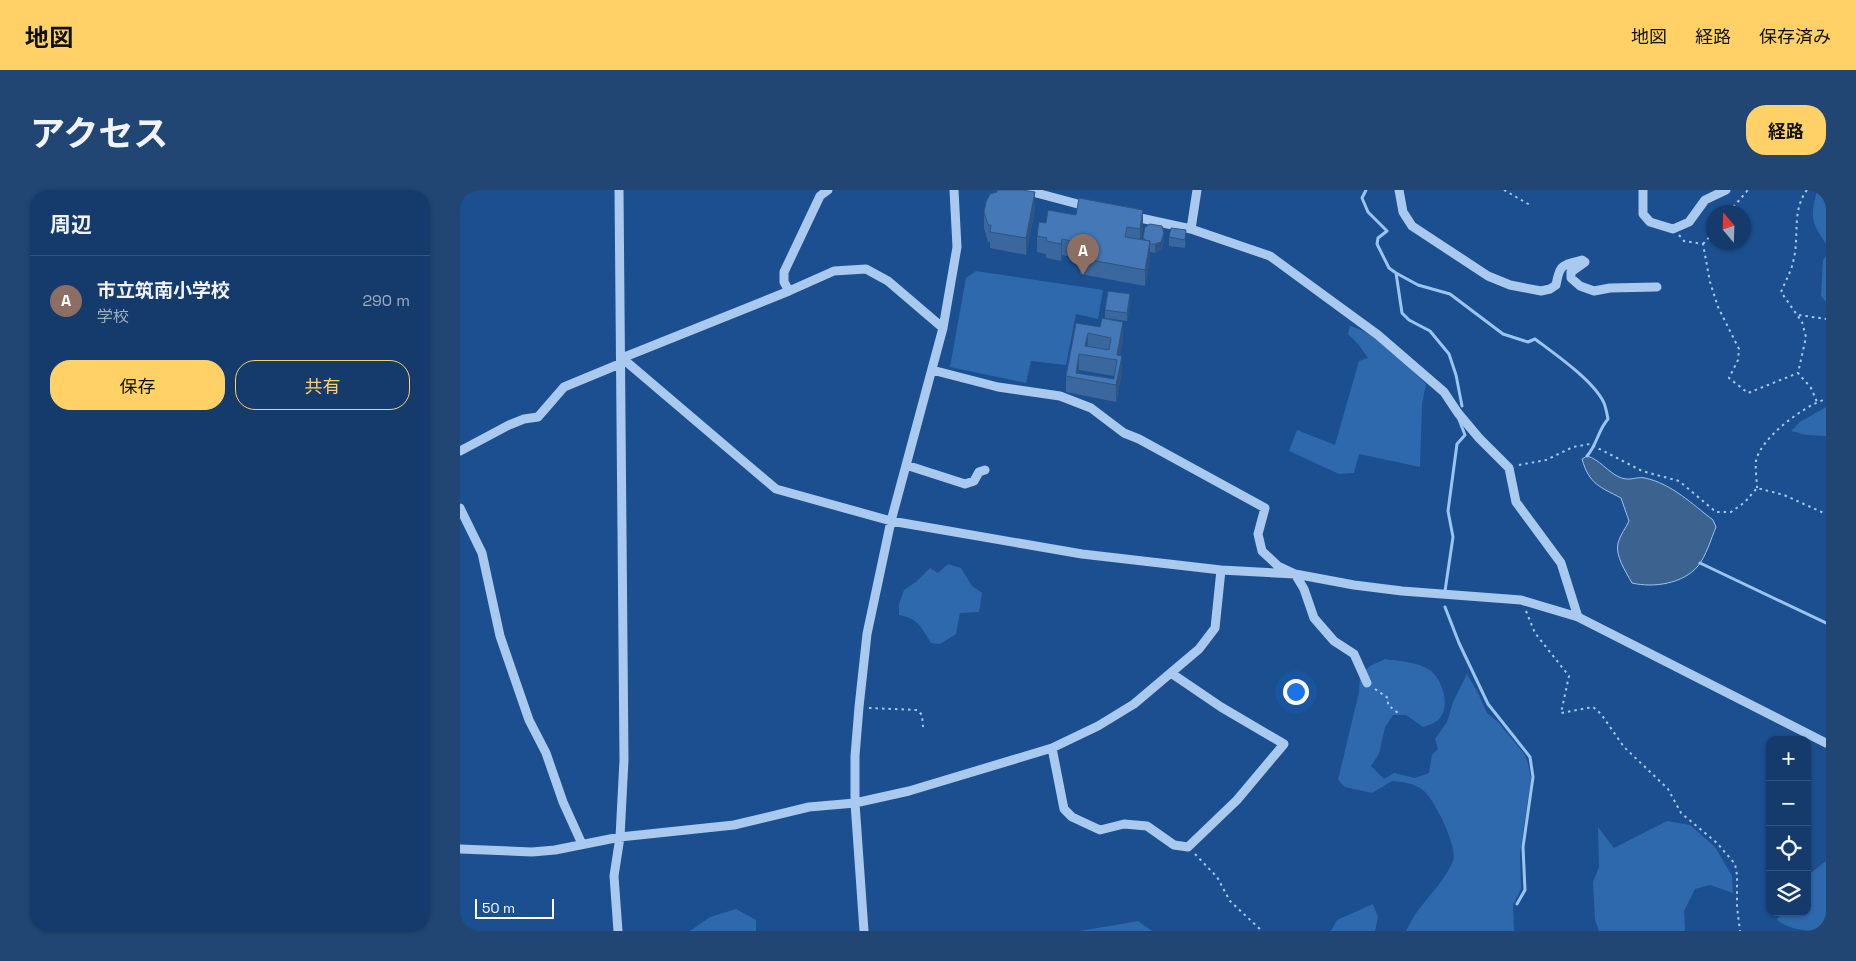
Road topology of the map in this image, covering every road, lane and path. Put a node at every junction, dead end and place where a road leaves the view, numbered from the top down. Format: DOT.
graph roads {
  1 [pos="620,190"];
  2 [pos="828,190"];
  3 [pos="954,190"];
  4 [pos="1025,190"];
  5 [pos="1197,190"];
  6 [pos="1399,190"];
  7 [pos="1504,190"];
  8 [pos="1643,190"];
  9 [pos="1726,190"];
  10 [pos="1748,190"];
  11 [pos="1807,190"];
  12 [pos="1530,205"];
  13 [pos="1735,205"];
  14 [pos="1097,209"];
  15 [pos="1125,215"];
  16 [pos="1191,229"];
  17 [pos="1673,229"];
  18 [pos="1706,241"];
  19 [pos="1703,244"];
  20 [pos="1657,287"];
  21 [pos="789,291"];
  22 [pos="1798,314"];
  23 [pos="1826,320"];
  24 [pos="943,328"];
  25 [pos="622,361"];
  26 [pos="932,370"];
  27 [pos="1798,373"];
  28 [pos="1826,399"];
  29 [pos="1817,402"];
  30 [pos="460,451"];
  31 [pos="906,465"];
  32 [pos="1509,468"];
  33 [pos="985,470"];
  34 [pos="1757,488"];
  35 [pos="460,508"];
  36 [pos="1826,514"];
  37 [pos="891,522"];
  38 [pos="1220,570"];
  39 [pos="1295,574"];
  40 [pos="1521,600"];
  41 [pos="1578,617"];
  42 [pos="1171,673"];
  43 [pos="1367,683"];
  44 [pos="865,708"];
  45 [pos="1398,713"];
  46 [pos="923,726"];
  47 [pos="1826,743"];
  48 [pos="1052,748"];
  49 [pos="855,803"];
  50 [pos="620,837"];
  51 [pos="582,844"];
  52 [pos="1188,847"];
  53 [pos="460,849"];
  54 [pos="1826,923"];
  55 [pos="618,931"];
  56 [pos="864,931"];
  57 [pos="1262,931"];
  58 [pos="1740,931"];
  59 [pos="1819,931"];
  1 -- 25 [label="street"];
  2 -- 21 [label="street"];
  3 -- 24 [label="street"];
  4 -- 14 [label="street"];
  5 -- 16 [label="street"];
  6 -- 20 [label="street"];
  7 -- 12 [label="path"];
  8 -- 17 [label="street"];
  9 -- 17 [label="street"];
  10 -- 13 [label="path"];
  11 -- 22 [label="path"];
  15 -- 16 [label="street"];
  16 -- 32 [label="street"];
  17 -- 19 [label="path"];
  18 -- 19 [label="path"];
  19 -- 27 [label="path"];
  21 -- 24 [label="street"];
  21 -- 25 [label="street"];
  22 -- 23 [label="path"];
  22 -- 27 [label="path"];
  24 -- 26 [label="street"];
  25 -- 30 [label="street"];
  25 -- 37 [label="street"];
  25 -- 50 [label="street"];
  26 -- 31 [label="street"];
  26 -- 39 [label="street"];
  27 -- 29 [label="path"];
  28 -- 29 [label="path"];
  29 -- 34 [label="path"];
  31 -- 33 [label="street"];
  31 -- 37 [label="street"];
  32 -- 34 [label="path"];
  32 -- 41 [label="street"];
  34 -- 36 [label="path"];
  35 -- 51 [label="street"];
  37 -- 38 [label="street"];
  37 -- 49 [label="street"];
  38 -- 39 [label="street"];
  38 -- 42 [label="street"];
  39 -- 40 [label="street"];
  39 -- 43 [label="street"];
  40 -- 41 [label="street"];
  40 -- 58 [label="path"];
  41 -- 47 [label="street"];
  42 -- 48 [label="street"];
  42 -- 52 [label="street"];
  43 -- 45 [label="path"];
  44 -- 46 [label="path"];
  48 -- 49 [label="street"];
  48 -- 52 [label="street"];
  49 -- 50 [label="street"];
  49 -- 56 [label="street"];
  50 -- 51 [label="street"];
  50 -- 55 [label="street"];
  51 -- 53 [label="street"];
  52 -- 57 [label="path"];
  54 -- 59 [label="path"];
}
